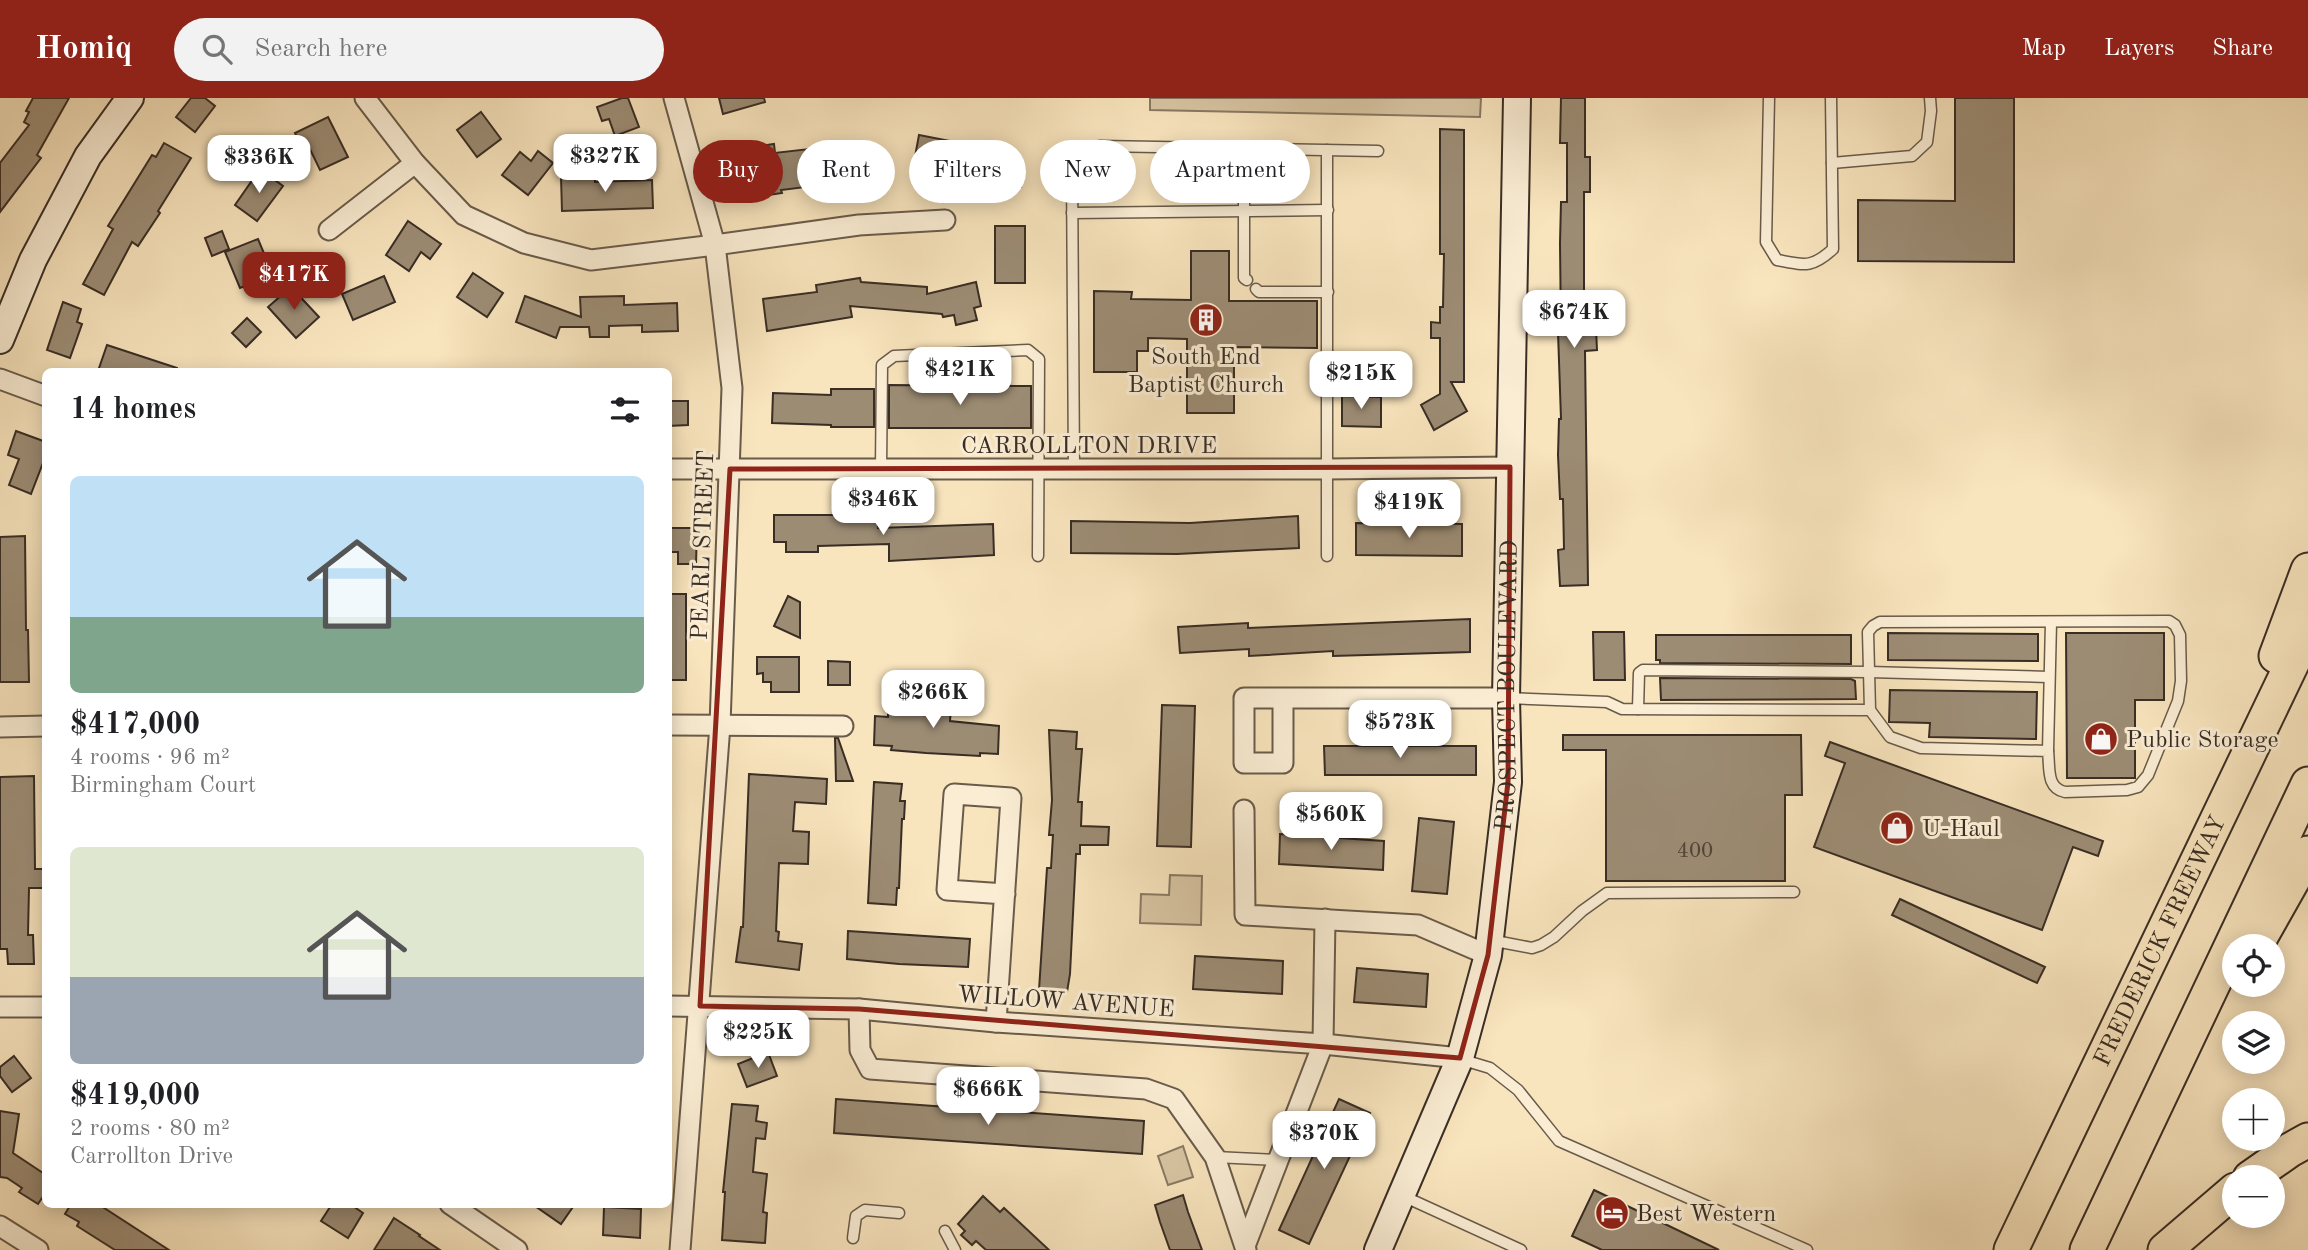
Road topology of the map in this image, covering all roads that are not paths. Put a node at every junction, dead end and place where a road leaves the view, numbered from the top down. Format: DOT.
graph roads {
  1 [pos="130,98"];
  2 [pos="365,98"];
  3 [pos="674,98"];
  4 [pos="1517,98"];
  5 [pos="1769,98"];
  6 [pos="1831,98"];
  7 [pos="1930,98"];
  8 [pos="1150,147"];
  9 [pos="1310,150"];
  10 [pos="1327,150"];
  11 [pos="1378,151"];
  12 [pos="415,163"];
  13 [pos="1832,163"];
  14 [pos="1245,203"];
  15 [pos="1328,210"];
  16 [pos="1245,211"];
  17 [pos="1072,213"];
  18 [pos="945,220"];
  19 [pos="329,230"];
  20 [pos="715,245"];
  21 [pos="1247,280"];
  22 [pos="1256,289"];
  23 [pos="1328,292"];
  24 [pos="0,340"];
  25 [pos="0,379"];
  26 [pos="42,395"];
  27 [pos="1510,467"];
  28 [pos="672,469"];
  29 [pos="730,469"];
  30 [pos="881,469"];
  31 [pos="1038,470"];
  32 [pos="1074,470"];
  33 [pos="1326,470"];
  34 [pos="1327,555"];
  35 [pos="1038,556"];
  36 [pos="2308,570"];
  37 [pos="2051,622"];
  38 [pos="2308,630"];
  39 [pos="1869,672"];
  40 [pos="2049,677"];
  41 [pos="1283,698"];
  42 [pos="1506,698"];
  43 [pos="1638,709"];
  44 [pos="1870,710"];
  45 [pos="672,725"];
  46 [pos="720,725"];
  47 [pos="42,726"];
  48 [pos="843,726"];
  49 [pos="0,727"];
  50 [pos="2048,751"];
  51 [pos="2308,784"];
  52 [pos="1244,810"];
  53 [pos="2210,833"];
  54 [pos="2308,853"];
  55 [pos="1794,892"];
  56 [pos="1005,894"];
  57 [pos="1325,919"];
  58 [pos="2262,934"];
  59 [pos="1489,947"];
  60 [pos="2228,997"];
  61 [pos="672,1006"];
  62 [pos="699,1006"];
  63 [pos="0,1007"];
  64 [pos="42,1007"];
  65 [pos="859,1009"];
  66 [pos="996,1021"];
  67 [pos="1323,1044"];
  68 [pos="1460,1058"];
  69 [pos="2308,1141"];
  70 [pos="1215,1157"];
  71 [pos="1280,1160"];
  72 [pos="2269,1165"];
  73 [pos="2285,1165"];
  74 [pos="1403,1195"];
  75 [pos="2222,1201"];
  76 [pos="456,1208"];
  77 [pos="899,1213"];
  78 [pos="2222,1215"];
  79 [pos="0,1226"];
  80 [pos="945,1231"];
  81 [pos="853,1238"];
  82 [pos="1245,1248"];
  83 [pos="38,1250"];
  84 [pos="517,1250"];
  85 [pos="680,1250"];
  86 [pos="955,1250"];
  87 [pos="1378,1250"];
  88 [pos="1521,1250"];
  89 [pos="1807,1250"];
  90 [pos="2011,1250"];
  91 [pos="2089,1250"];
  92 [pos="2165,1250"];
  93 [pos="2182,1250"];
  1 -- 24 [label="street"];
  2 -- 12 [label="street"];
  3 -- 20 [label="street, PEARL STREET"];
  4 -- 27 [label="street, PROSPECT BOULEVARD"];
  5 -- 13 [label="lane"];
  6 -- 13 [label="lane"];
  7 -- 13 [label="lane"];
  8 -- 17 [label="lane"];
  9 -- 10 [label="lane"];
  10 -- 11 [label="lane"];
  10 -- 15 [label="lane"];
  12 -- 19 [label="street"];
  12 -- 20 [label="street"];
  14 -- 16 [label="lane"];
  15 -- 16 [label="lane"];
  15 -- 23 [label="lane"];
  16 -- 17 [label="lane"];
  16 -- 21 [label="lane"];
  17 -- 32 [label="lane"];
  18 -- 20 [label="street"];
  20 -- 29 [label="street, PEARL STREET"];
  22 -- 23 [label="lane"];
  23 -- 33 [label="lane"];
  25 -- 26 [label="street"];
  27 -- 33 [label="street, CARROLLTON DRIVE"];
  27 -- 42 [label="street, PROSPECT BOULEVARD"];
  28 -- 29 [label="street, CARROLLTON DRIVE"];
  29 -- 30 [label="street, CARROLLTON DRIVE"];
  29 -- 46 [label="street, PEARL STREET"];
  30 -- 31 [label="street, CARROLLTON DRIVE"];
  30 -- 31 [label="lane"];
  31 -- 32 [label="street, CARROLLTON DRIVE"];
  31 -- 35 [label="lane"];
  32 -- 33 [label="street, CARROLLTON DRIVE"];
  33 -- 34 [label="lane"];
  36 -- 53 [label="highway"];
  37 -- 39 [label="lane"];
  37 -- 40 [label="lane"];
  37 -- 50 [label="lane"];
  38 -- 53 [label="highway, FREDERICK FREEWAY"];
  39 -- 40 [label="lane"];
  39 -- 43 [label="lane"];
  39 -- 44 [label="lane"];
  40 -- 50 [label="lane"];
  41 -- 42 [label="street"];
  42 -- 43 [label="lane"];
  42 -- 59 [label="street, PROSPECT BOULEVARD"];
  43 -- 44 [label="lane"];
  44 -- 50 [label="lane"];
  45 -- 46 [label="street"];
  46 -- 48 [label="street"];
  46 -- 62 [label="street, PEARL STREET"];
  47 -- 49 [label="street"];
  51 -- 91 [label="highway"];
  52 -- 57 [label="street"];
  53 -- 90 [label="highway, FREDERICK FREEWAY"];
  54 -- 58 [label="highway"];
  55 -- 59 [label="lane"];
  56 -- 56 [label="street"];
  56 -- 66 [label="street"];
  57 -- 59 [label="street"];
  57 -- 67 [label="street"];
  59 -- 68 [label="street, PROSPECT BOULEVARD"];
  60 -- 91 [label="highway"];
  61 -- 62 [label="street, WILLOW AVENUE"];
  62 -- 65 [label="street, WILLOW AVENUE"];
  62 -- 85 [label="street, PEARL STREET"];
  63 -- 64 [label="street"];
  65 -- 66 [label="street, WILLOW AVENUE"];
  65 -- 70 [label="street"];
  66 -- 67 [label="street, WILLOW AVENUE"];
  67 -- 68 [label="street, WILLOW AVENUE"];
  67 -- 71 [label="street"];
  68 -- 74 [label="street, PROSPECT BOULEVARD"];
  68 -- 89 [label="lane"];
  69 -- 72 [label="highway"];
  69 -- 73 [label="highway"];
  70 -- 71 [label="lane"];
  70 -- 82 [label="street"];
  71 -- 82 [label="street"];
  74 -- 87 [label="street, PROSPECT BOULEVARD"];
  74 -- 88 [label="lane"];
  75 -- 92 [label="highway"];
  76 -- 84 [label="street"];
  77 -- 81 [label="lane"];
  78 -- 93 [label="highway"];
  79 -- 83 [label="street"];
  80 -- 86 [label="lane"];
}
